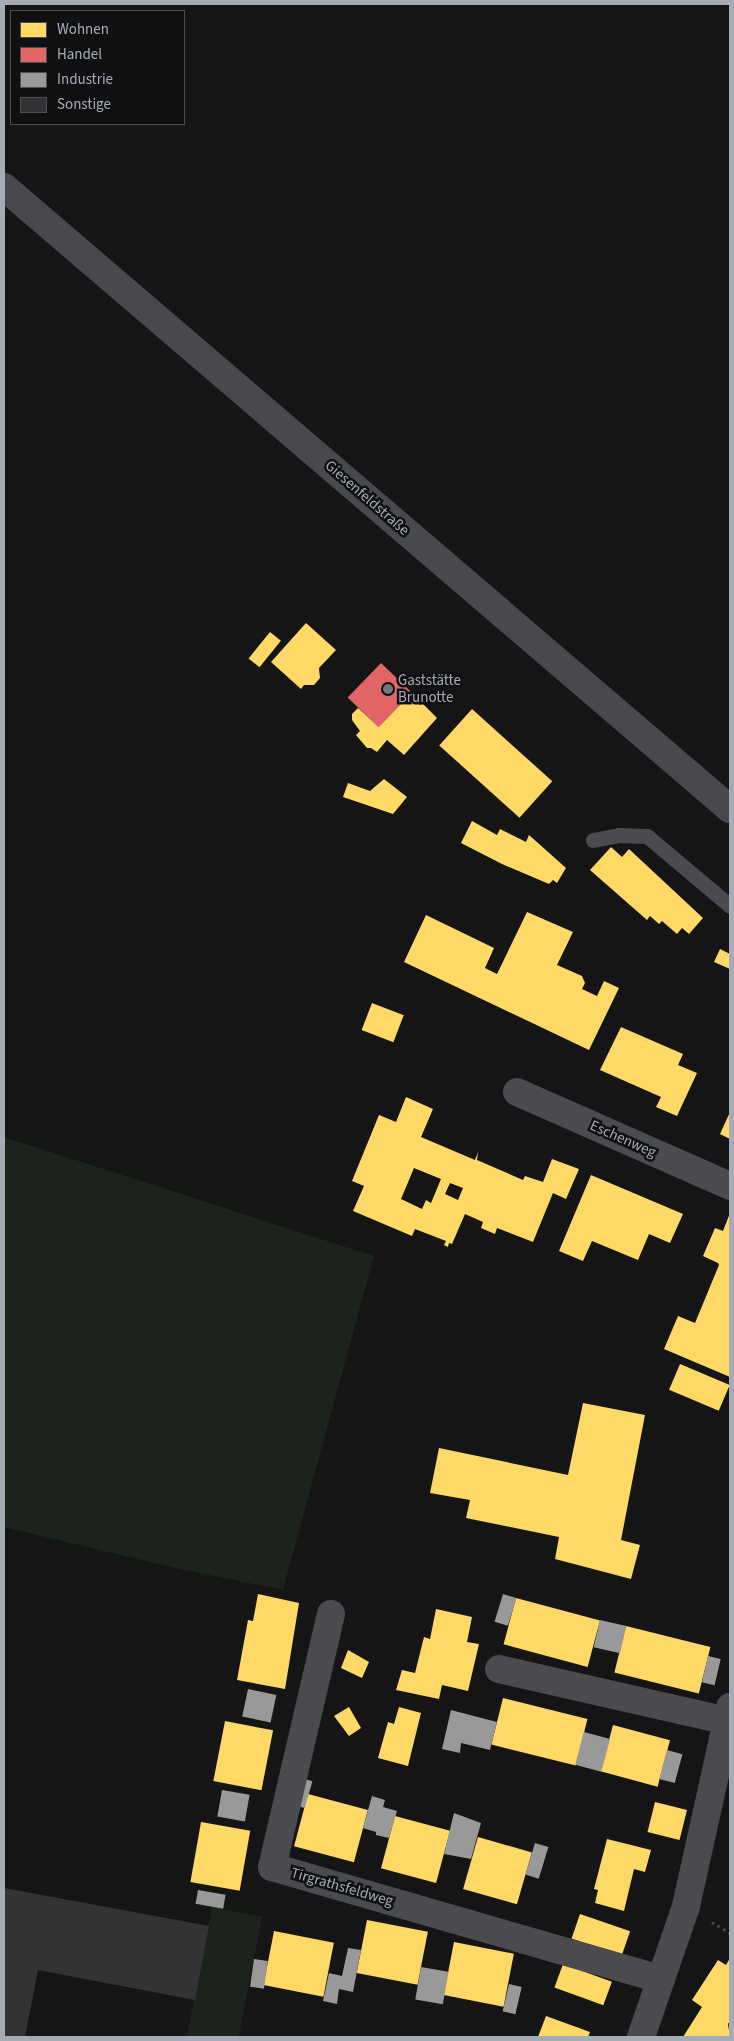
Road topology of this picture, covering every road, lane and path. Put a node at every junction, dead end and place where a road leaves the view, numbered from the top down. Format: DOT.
graph roads {
  1 [pos="4,187"];
  2 [pos="730,809"];
  3 [pos="593,840"];
  4 [pos="730,906"];
  5 [pos="516,1092"];
  6 [pos="730,1186"];
  7 [pos="331,1614"];
  8 [pos="499,1669"];
  9 [pos="729,1714"];
  10 [pos="661,1979"];
  11 [pos="641,2037"];
  1 -- 2 [label="main road, Giesenfeldstraße"];
  3 -- 4 [label="lane"];
  5 -- 6 [label="street, Eschenweg"];
  7 -- 10 [label="street, Tirgrathsfeldweg"];
  8 -- 9 [label="street"];
  9 -- 10 [label="street"];
  10 -- 11 [label="street"];
}
